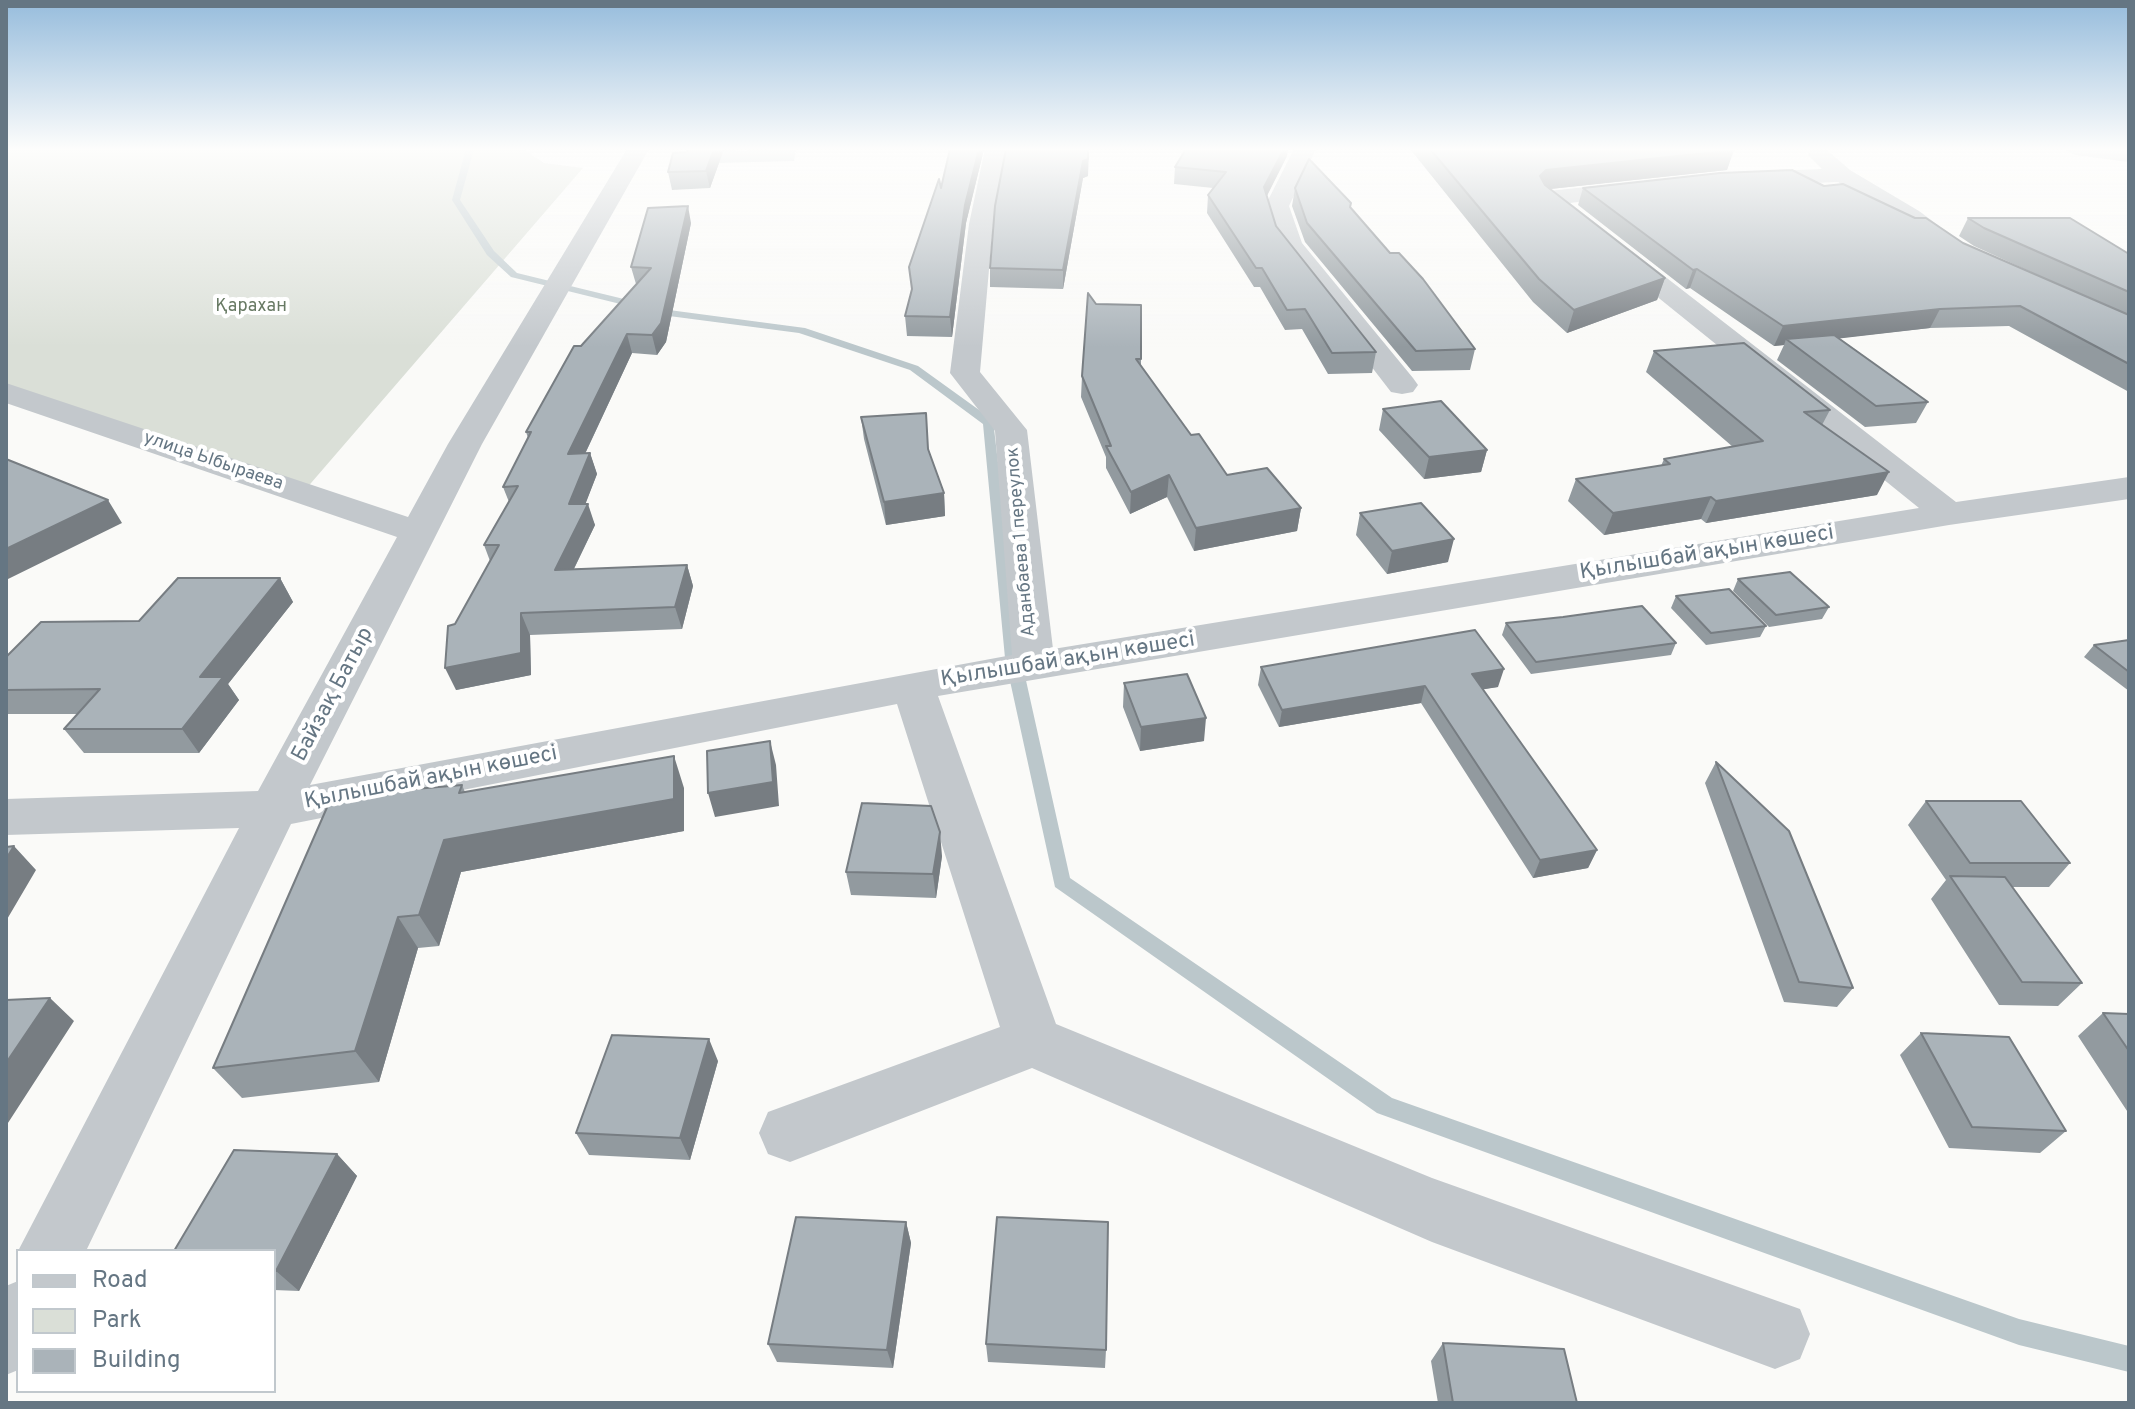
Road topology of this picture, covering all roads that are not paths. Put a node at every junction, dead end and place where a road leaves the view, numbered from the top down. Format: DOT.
graph roads {
  1 [pos="607,215"];
  2 [pos="983,215"];
  3 [pos="1280,215"];
  4 [pos="1570,215"];
  5 [pos="1906,215"];
  6 [pos="1978,260"];
  7 [pos="1402,385"];
  8 [pos="6,392"];
  9 [pos="2129,488"];
  10 [pos="1949,514"];
  11 [pos="420,533"];
  12 [pos="1034,666"];
  13 [pos="913,686"];
  14 [pos="276,809"];
  15 [pos="6,817"];
  16 [pos="1033,1041"];
  17 [pos="790,1133"];
  18 [pos="52,1249"];
  19 [pos="16,1319"];
  20 [pos="1775,1334"];
  21 [pos="6,1340"];
  1 -- 11 [label="street, Байзақ Батыр"];
  2 -- 12 [label="street, Аданбаева 1 переулок"];
  3 -- 7 [label="street"];
  4 -- 10 [label="street"];
  5 -- 6 [label="street"];
  8 -- 11 [label="street, улица Ыбыраева"];
  9 -- 10 [label="street, Қылышбай ақын көшесі"];
  10 -- 12 [label="street, Қылышбай ақын көшесі"];
  11 -- 14 [label="street, Байзақ Батыр"];
  12 -- 13 [label="street, Қылышбай ақын көшесі"];
  13 -- 14 [label="street, Қылышбай ақын көшесі"];
  13 -- 16 [label="street"];
  14 -- 15 [label="street, Қылышбай ақын көшесі"];
  14 -- 18 [label="street, Байзақ Батыр"];
  16 -- 17 [label="street"];
  16 -- 20 [label="street"];
  19 -- 21 [label="street"];
}
